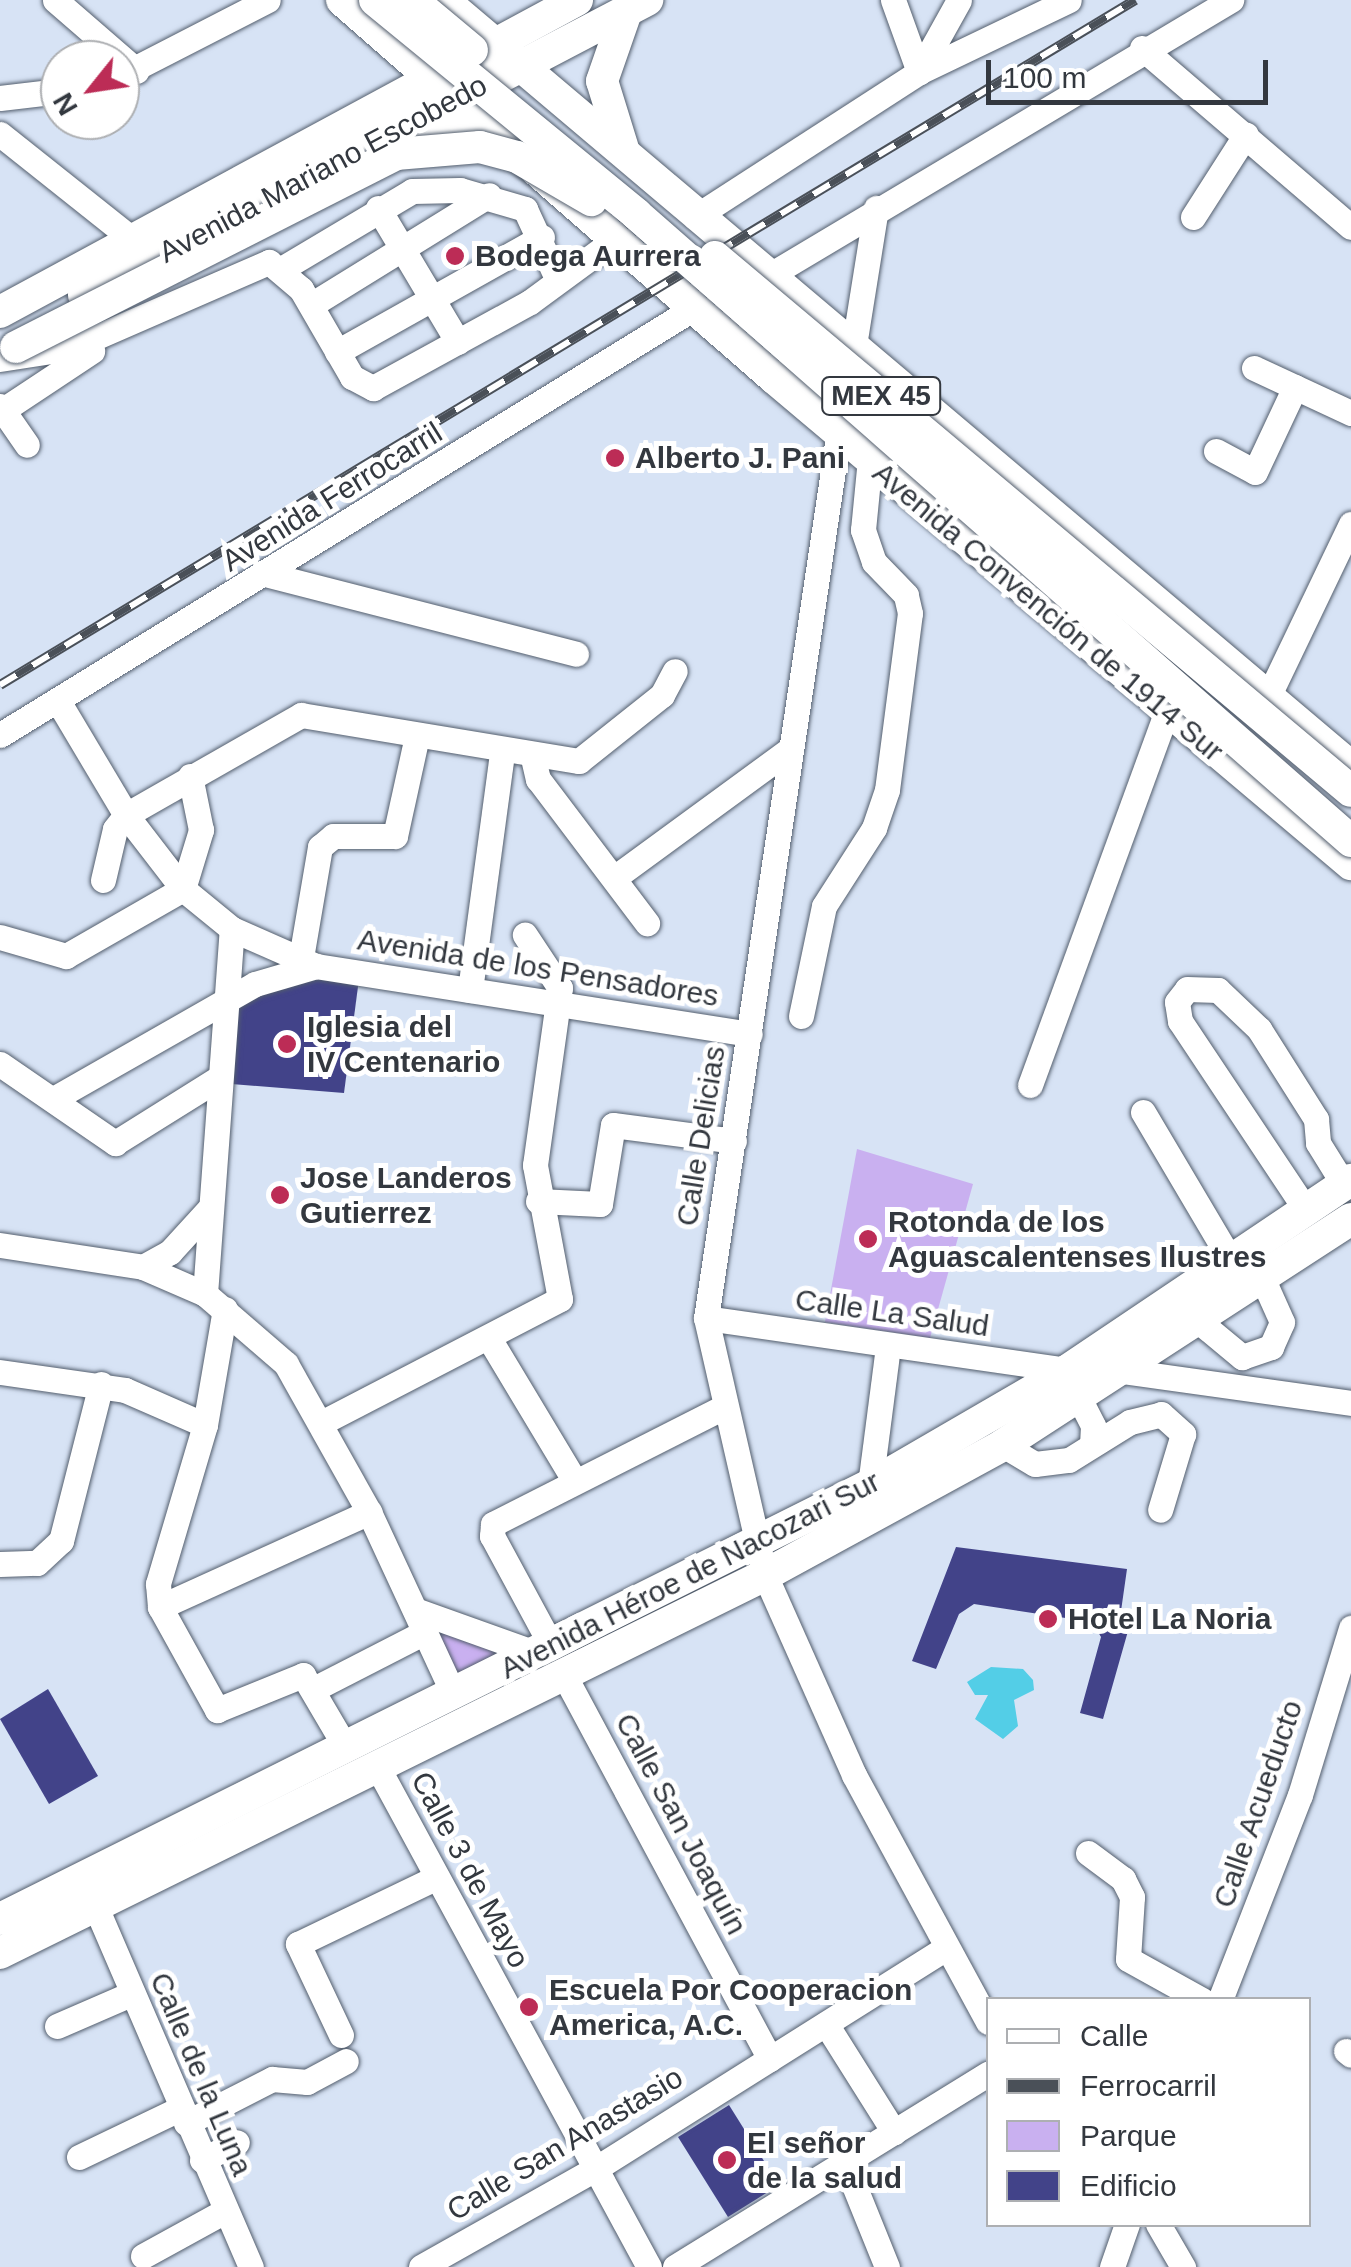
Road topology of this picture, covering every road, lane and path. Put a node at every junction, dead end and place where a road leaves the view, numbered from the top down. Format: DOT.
graph roads {
  1 [pos="55,0"];
  2 [pos="268,0"];
  3 [pos="342,0"];
  4 [pos="376,0"];
  5 [pos="412,0"];
  6 [pos="443,0"];
  7 [pos="893,0"];
  8 [pos="960,0"];
  9 [pos="1069,0"];
  10 [pos="1231,0"];
  11 [pos="567,5"];
  12 [pos="636,6"];
  13 [pos="95,40"];
  14 [pos="494,41"];
  15 [pos="1142,48"];
  16 [pos="525,64"];
  17 [pos="140,68"];
  18 [pos="919,72"];
  19 [pos="444,87"];
  20 [pos="40,93"];
  21 [pos="0,98"];
  22 [pos="0,134"];
  23 [pos="1246,134"];
  24 [pos="505,138"];
  25 [pos="368,144"];
  26 [pos="637,166"];
  27 [pos="489,195"];
  28 [pos="378,208"];
  29 [pos="876,208"];
  30 [pos="692,214"];
  31 [pos="1193,217"];
  32 [pos="1351,228"];
  33 [pos="610,232"];
  34 [pos="542,237"];
  35 [pos="132,239"];
  36 [pos="403,250"];
  37 [pos="686,260"];
  38 [pos="647,266"];
  39 [pos="283,268"];
  40 [pos="556,276"];
  41 [pos="765,278"];
  42 [pos="432,298"];
  43 [pos="311,305"];
  44 [pos="694,308"];
  45 [pos="0,312"];
  46 [pos="142,318"];
  47 [pos="817,320"];
  48 [pos="458,342"];
  49 [pos="4,348"];
  50 [pos="854,351"];
  51 [pos="338,352"];
  52 [pos="1254,368"];
  53 [pos="773,377"];
  54 [pos="1295,387"];
  55 [pos="2,408"];
  56 [pos="1351,414"];
  57 [pos="838,432"];
  58 [pos="27,445"];
  59 [pos="1216,451"];
  60 [pos="870,459"];
  61 [pos="1351,524"];
  62 [pos="269,575"];
  63 [pos="576,654"];
  64 [pos="675,671"];
  65 [pos="1268,697"];
  66 [pos="58,701"];
  67 [pos="1166,713"];
  68 [pos="0,734"];
  69 [pos="417,736"];
  70 [pos="790,749"];
  71 [pos="502,753"];
  72 [pos="533,758"];
  73 [pos="1351,767"];
  74 [pos="190,776"];
  75 [pos="1351,791"];
  76 [pos="126,815"];
  77 [pos="1351,841"];
  78 [pos="1351,864"];
  79 [pos="614,878"];
  80 [pos="104,880"];
  81 [pos="183,889"];
  82 [pos="647,923"];
  83 [pos="232,928"];
  84 [pos="524,935"];
  85 [pos="0,937"];
  86 [pos="309,962"];
  87 [pos="470,990"];
  88 [pos="224,1002"];
  89 [pos="561,1006"];
  90 [pos="801,1016"];
  91 [pos="750,1034"];
  92 [pos="0,1064"];
  93 [pos="216,1080"];
  94 [pos="1030,1085"];
  95 [pos="54,1098"];
  96 [pos="1143,1112"];
  97 [pos="734,1141"];
  98 [pos="1347,1182"];
  99 [pos="538,1201"];
  100 [pos="210,1208"];
  101 [pos="1306,1210"];
  102 [pos="1351,1219"];
  103 [pos="0,1245"];
  104 [pos="143,1267"];
  105 [pos="1246,1268"];
  106 [pos="215,1301"];
  107 [pos="706,1318"];
  108 [pos="1196,1319"];
  109 [pos="490,1340"];
  110 [pos="888,1347"];
  111 [pos="1116,1370"];
  112 [pos="0,1372"];
  113 [pos="1073,1383"];
  114 [pos="113,1387"];
  115 [pos="1351,1403"];
  116 [pos="722,1408"];
  117 [pos="322,1422"];
  118 [pos="205,1425"];
  119 [pos="1092,1443"];
  120 [pos="1004,1445"];
  121 [pos="573,1478"];
  122 [pos="870,1484"];
  123 [pos="1160,1510"];
  124 [pos="369,1512"];
  125 [pos="760,1560"];
  126 [pos="0,1564"];
  127 [pos="160,1607"];
  128 [pos="420,1621"];
  129 [pos="1351,1628"];
  130 [pos="550,1657"];
  131 [pos="1345,1673"];
  132 [pos="314,1689"];
  133 [pos="454,1695"];
  134 [pos="346,1748"];
  135 [pos="376,1766"];
  136 [pos="1088,1853"];
  137 [pos="437,1877"];
  138 [pos="95,1905"];
  139 [pos="0,1919"];
  140 [pos="945,1949"];
  141 [pos="0,1953"];
  142 [pos="131,1994"];
  143 [pos="1197,1997"];
  144 [pos="1221,1997"];
  145 [pos="986,2019"];
  146 [pos="826,2024"];
  147 [pos="56,2026"];
  148 [pos="341,2035"];
  149 [pos="770,2059"];
  150 [pos="346,2061"];
  151 [pos="986,2075"];
  152 [pos="182,2116"];
  153 [pos="894,2132"];
  154 [pos="238,2142"];
  155 [pos="79,2157"];
  156 [pos="202,2160"];
  157 [pos="844,2163"];
  158 [pos="595,2168"];
  159 [pos="225,2211"];
  160 [pos="1160,2227"];
  161 [pos="1119,2230"];
  162 [pos="143,2256"];
  163 [pos="251,2267"];
  164 [pos="421,2267"];
  165 [pos="650,2267"];
  166 [pos="676,2267"];
  167 [pos="887,2267"];
  168 [pos="1112,2267"];
  169 [pos="1183,2267"];
  1 -- 13 [label="street"];
  2 -- 17 [label="street"];
  3 -- 19 [label="main road, Avenida Convención de 1914 Sur"];
  4 -- 37 [label="main road, Avenida Convención de 1914 Sur / MEX 45, bridge"];
  5 -- 75 [label="main road, Avenida Convención de 1914 Sur / MEX 45, bridge"];
  6 -- 11 [label="main road"];
  6 -- 14 [label="main road"];
  7 -- 18 [label="street"];
  8 -- 18 [label="street"];
  9 -- 18 [label="street"];
  10 -- 15 [label="street"];
  11 -- 14 [label="main road, Avenida Mariano Escobedo"];
  12 -- 16 [label="main road, Avenida Mariano Escobedo"];
  12 -- 26 [label="main road"];
  14 -- 16 [label="main road"];
  14 -- 19 [label="main road, Avenida Mariano Escobedo"];
  15 -- 23 [label="street"];
  15 -- 29 [label="street"];
  16 -- 19 [label="main road, Avenida Mariano Escobedo"];
  16 -- 26 [label="main road"];
  18 -- 30 [label="street"];
  19 -- 24 [label="main road, Avenida Convención de 1914 Sur"];
  19 -- 25 [label="main road, Avenida Mariano Escobedo"];
  19 -- 35 [label="main road, Avenida Mariano Escobedo"];
  20 -- 21 [label="street"];
  22 -- 35 [label="street"];
  23 -- 31 [label="street"];
  23 -- 32 [label="street"];
  24 -- 25 [label="main road"];
  24 -- 33 [label="main road, Avenida Convención de 1914 Sur"];
  25 -- 49 [label="main road, Avenida Mariano Escobedo"];
  26 -- 30 [label="main road"];
  26 -- 33 [label="main road"];
  27 -- 28 [label="street"];
  27 -- 34 [label="street"];
  27 -- 36 [label="street"];
  28 -- 36 [label="street"];
  28 -- 39 [label="street"];
  29 -- 41 [label="street"];
  29 -- 50 [label="street, Calle Delicias"];
  30 -- 38 [label="main road"];
  30 -- 41 [label="main road"];
  33 -- 38 [label="main road, Avenida Convención de 1914 Sur"];
  33 -- 40 [label="street"];
  34 -- 40 [label="street"];
  34 -- 42 [label="street"];
  35 -- 45 [label="main road, Avenida Mariano Escobedo"];
  36 -- 42 [label="street"];
  36 -- 43 [label="street"];
  37 -- 49 [label="main road, bridge"];
  37 -- 77 [label="main road, Avenida Convención de 1914 Sur / MEX 45, bridge"];
  38 -- 44 [label="main road, Avenida Convención de 1914 Sur"];
  39 -- 43 [label="street"];
  39 -- 46 [label="street"];
  40 -- 48 [label="street"];
  41 -- 47 [label="main road"];
  42 -- 48 [label="street"];
  42 -- 51 [label="street"];
  43 -- 51 [label="street"];
  44 -- 53 [label="main road, Avenida Convención de 1914 Sur"];
  44 -- 62 [label="street, Avenida Ferrocarril"];
  46 -- 49 [label="street"];
  46 -- 55 [label="street"];
  47 -- 50 [label="main road"];
  47 -- 53 [label="main road"];
  48 -- 51 [label="street"];
  50 -- 57 [label="street, Calle Delicias"];
  50 -- 65 [label="main road"];
  52 -- 54 [label="street"];
  53 -- 57 [label="main road, Avenida Convención de 1914 Sur"];
  54 -- 56 [label="street"];
  54 -- 59 [label="street"];
  55 -- 58 [label="street"];
  57 -- 60 [label="main road, Avenida Convención de 1914 Sur"];
  57 -- 70 [label="street, Calle Delicias"];
  60 -- 67 [label="main road, Avenida Convención de 1914 Sur"];
  60 -- 90 [label="street"];
  61 -- 65 [label="street"];
  62 -- 63 [label="street"];
  62 -- 66 [label="street, Avenida Ferrocarril"];
  64 -- 72 [label="street"];
  65 -- 73 [label="main road"];
  66 -- 68 [label="street, Avenida Ferrocarril"];
  66 -- 76 [label="street, Avenida de los Pensadores"];
  67 -- 78 [label="main road, Avenida Convención de 1914 Sur"];
  67 -- 94 [label="street"];
  69 -- 71 [label="street"];
  69 -- 74 [label="street"];
  69 -- 86 [label="street"];
  70 -- 79 [label="street"];
  70 -- 91 [label="street, Calle Delicias"];
  71 -- 72 [label="street"];
  71 -- 87 [label="street"];
  72 -- 79 [label="street"];
  74 -- 76 [label="street"];
  74 -- 81 [label="street"];
  76 -- 80 [label="street"];
  76 -- 81 [label="street, Avenida de los Pensadores"];
  79 -- 82 [label="street"];
  81 -- 83 [label="street, Avenida de los Pensadores"];
  81 -- 85 [label="street"];
  83 -- 86 [label="street, Avenida de los Pensadores"];
  83 -- 88 [label="street"];
  84 -- 89 [label="street"];
  86 -- 87 [label="street, Avenida de los Pensadores"];
  86 -- 88 [label="street, Avenida de los Pensadores"];
  87 -- 89 [label="street, Avenida de los Pensadores"];
  88 -- 93 [label="street"];
  88 -- 95 [label="street, Avenida de los Pensadores"];
  89 -- 91 [label="street, Avenida de los Pensadores"];
  89 -- 99 [label="street"];
  91 -- 97 [label="street, Calle Delicias"];
  92 -- 95 [label="street"];
  93 -- 95 [label="street"];
  93 -- 100 [label="street"];
  96 -- 105 [label="street"];
  97 -- 99 [label="street"];
  97 -- 107 [label="street, Calle Delicias"];
  98 -- 101 [label="main road, Avenida Héroe de Nacozari Sur"];
  98 -- 101 [label="street"];
  99 -- 109 [label="street"];
  100 -- 104 [label="street"];
  100 -- 106 [label="street"];
  101 -- 105 [label="main road, Avenida Héroe de Nacozari Sur"];
  102 -- 105 [label="main road, Avenida Héroe de Nacozari Sur"];
  103 -- 104 [label="street"];
  104 -- 106 [label="street"];
  105 -- 108 [label="main road, Avenida Héroe de Nacozari Sur"];
  105 -- 108 [label="street"];
  105 -- 113 [label="main road, Avenida Héroe de Nacozari Sur"];
  106 -- 117 [label="street"];
  106 -- 118 [label="street"];
  107 -- 110 [label="street, Calle La Salud"];
  107 -- 116 [label="street, Calle Delicias"];
  108 -- 111 [label="main road, Avenida Héroe de Nacozari Sur"];
  109 -- 117 [label="street"];
  109 -- 121 [label="street"];
  110 -- 113 [label="street, Calle La Salud"];
  110 -- 122 [label="street"];
  111 -- 113 [label="main road, Avenida Héroe de Nacozari Sur"];
  111 -- 115 [label="street"];
  112 -- 114 [label="street"];
  113 -- 119 [label="street"];
  113 -- 120 [label="main road, Avenida Héroe de Nacozari Sur"];
  113 -- 122 [label="main road, Avenida Héroe de Nacozari Sur"];
  114 -- 118 [label="street"];
  114 -- 126 [label="street"];
  116 -- 121 [label="street"];
  116 -- 125 [label="street, Calle Delicias"];
  117 -- 124 [label="street"];
  118 -- 127 [label="street"];
  119 -- 120 [label="street"];
  119 -- 123 [label="street"];
  120 -- 125 [label="main road, Avenida Héroe de Nacozari Sur"];
  121 -- 130 [label="street, Calle San Joaquín"];
  122 -- 125 [label="main road, Avenida Héroe de Nacozari Sur"];
  124 -- 127 [label="street"];
  124 -- 128 [label="street"];
  125 -- 130 [label="main road, Avenida Héroe de Nacozari Sur"];
  125 -- 140 [label="street, Calle Delicias"];
  127 -- 132 [label="street"];
  128 -- 130 [label="street"];
  128 -- 132 [label="street"];
  128 -- 133 [label="street"];
  129 -- 131 [label="street, Calle Acueducto"];
  130 -- 133 [label="main road, Avenida Héroe de Nacozari Sur"];
  130 -- 135 [label="main road, Avenida Héroe de Nacozari Sur"];
  130 -- 149 [label="street, Calle San Joaquín"];
  131 -- 144 [label="street, Calle Acueducto"];
  132 -- 134 [label="street"];
  133 -- 134 [label="main road, Avenida Héroe de Nacozari Sur"];
  134 -- 139 [label="main road, Avenida Héroe de Nacozari Sur"];
  135 -- 137 [label="street, Calle 3 de Mayo"];
  135 -- 138 [label="main road, Avenida Héroe de Nacozari Sur"];
  136 -- 143 [label="street"];
  137 -- 148 [label="street"];
  137 -- 158 [label="street, Calle 3 de Mayo"];
  138 -- 141 [label="main road, Avenida Héroe de Nacozari Sur"];
  138 -- 142 [label="street, Calle de la Luna"];
  140 -- 145 [label="street, Calle Delicias"];
  140 -- 146 [label="street, Calle San Anastasio"];
  142 -- 147 [label="street"];
  142 -- 152 [label="street, Calle de la Luna"];
  146 -- 149 [label="street, Calle San Anastasio"];
  146 -- 153 [label="street"];
  149 -- 158 [label="street, Calle San Anastasio"];
  150 -- 152 [label="street"];
  151 -- 153 [label="street"];
  152 -- 155 [label="street"];
  152 -- 156 [label="street, Calle de la Luna"];
  153 -- 157 [label="street"];
  154 -- 156 [label="street"];
  156 -- 159 [label="street, Calle de la Luna"];
  157 -- 166 [label="street"];
  157 -- 167 [label="street"];
  158 -- 164 [label="street, Calle San Anastasio"];
  158 -- 165 [label="street, Calle 3 de Mayo"];
  159 -- 162 [label="street"];
  159 -- 163 [label="street, Calle de la Luna"];
  160 -- 169 [label="street"];
  161 -- 168 [label="street"];
}
